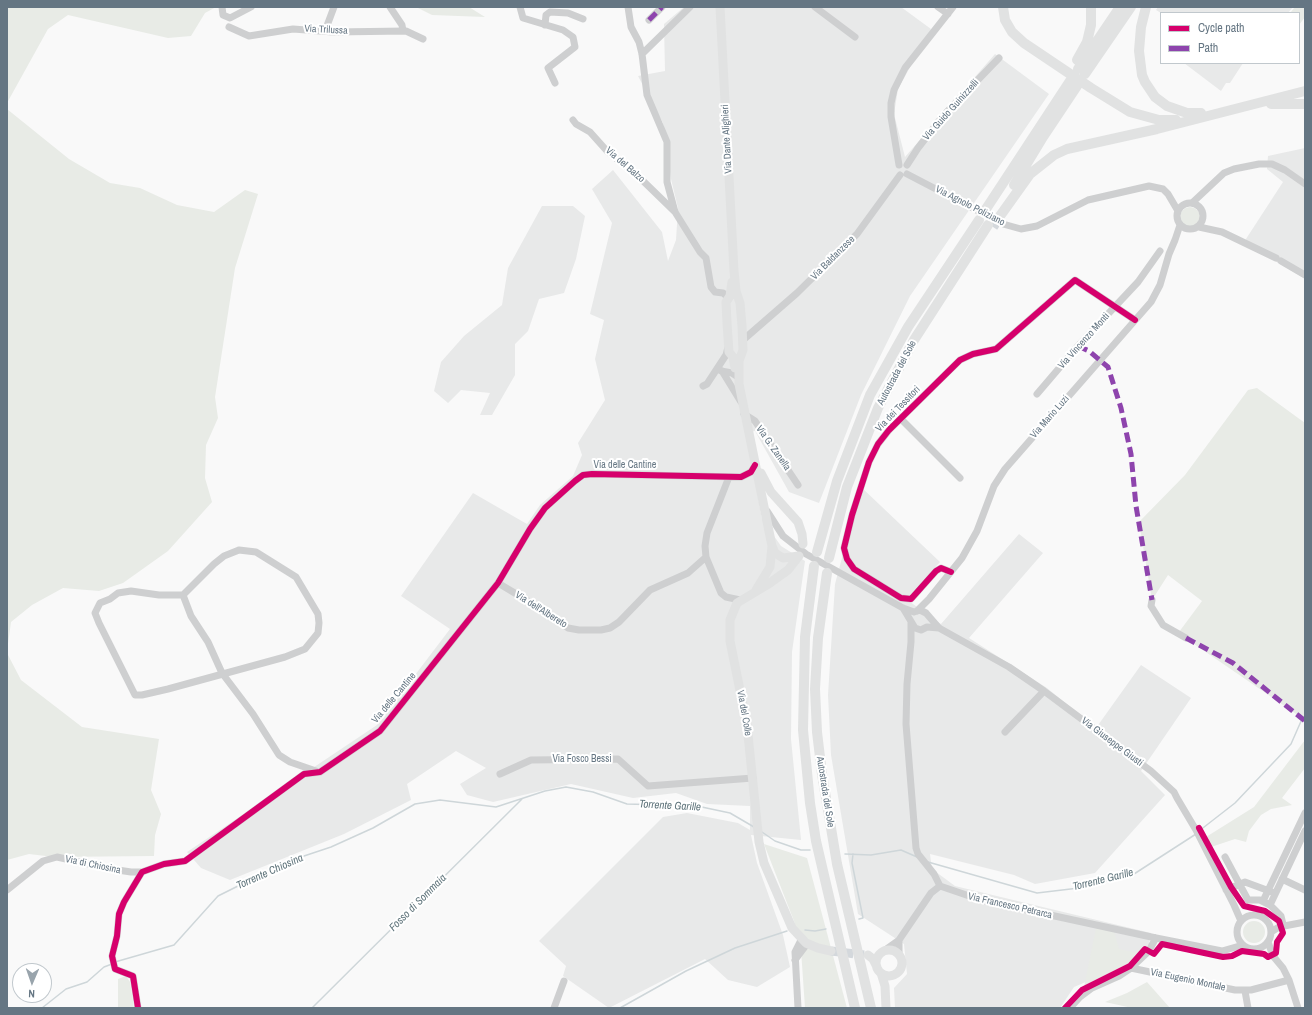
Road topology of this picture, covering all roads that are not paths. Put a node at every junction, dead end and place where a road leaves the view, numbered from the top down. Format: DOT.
graph roads {
  1 [pos="222,7"];
  2 [pos="251,7"];
  3 [pos="334,7"];
  4 [pos="390,7"];
  5 [pos="520,7"];
  6 [pos="628,7"];
  7 [pos="662,7"];
  8 [pos="690,7"];
  9 [pos="720,7"];
  10 [pos="815,7"];
  11 [pos="938,7"];
  12 [pos="953,7"];
  13 [pos="1003,7"];
  14 [pos="1091,7"];
  15 [pos="1120,7"];
  16 [pos="1131,7"];
  17 [pos="1146,7"];
  18 [pos="948,14"];
  19 [pos="583,19"];
  20 [pos="649,20"];
  21 [pos="545,25"];
  22 [pos="229,27"];
  23 [pos="325,31"];
  24 [pos="403,31"];
  25 [pos="855,37"];
  26 [pos="423,39"];
  27 [pos="642,54"];
  28 [pos="999,58"];
  29 [pos="1079,70"];
  30 [pos="555,83"];
  31 [pos="1303,91"];
  32 [pos="1261,104"];
  33 [pos="1305,104"];
  34 [pos="1231,110"];
  35 [pos="1202,117"];
  36 [pos="573,120"];
  37 [pos="899,165"];
  38 [pos="907,165"];
  39 [pos="904,175"];
  40 [pos="1305,184"];
  41 [pos="1208,188"];
  42 [pos="1168,194"];
  43 [pos="1189,203"];
  44 [pos="1201,208"];
  45 [pos="986,209"];
  46 [pos="1178,211"];
  47 [pos="675,212"];
  48 [pos="1000,218"];
  49 [pos="1204,218"];
  50 [pos="979,220"];
  51 [pos="1180,225"];
  52 [pos="991,226"];
  53 [pos="1199,227"];
  54 [pos="1187,230"];
  55 [pos="1222,232"];
  56 [pos="1175,240"];
  57 [pos="1160,251"];
  58 [pos="1305,275"];
  59 [pos="733,276"];
  60 [pos="725,295"];
  61 [pos="740,301"];
  62 [pos="1116,306"];
  63 [pos="1135,320"];
  64 [pos="742,326"];
  65 [pos="754,330"];
  66 [pos="743,340"];
  67 [pos="728,343"];
  68 [pos="737,357"];
  69 [pos="719,371"];
  70 [pos="738,379"];
  71 [pos="704,386"];
  72 [pos="1037,394"];
  73 [pos="742,403"];
  74 [pos="744,414"];
  75 [pos="901,419"];
  76 [pos="756,463"];
  77 [pos="729,477"];
  78 [pos="741,477"];
  79 [pos="960,478"];
  80 [pos="798,485"];
  81 [pos="761,492"];
  82 [pos="803,544"];
  83 [pos="772,546"];
  84 [pos="817,552"];
  85 [pos="803,555"];
  86 [pos="706,557"];
  87 [pos="829,558"];
  88 [pos="814,566"];
  89 [pos="951,572"];
  90 [pos="826,573"];
  91 [pos="498,584"];
  92 [pos="756,590"];
  93 [pos="183,595"];
  94 [pos="929,599"];
  95 [pos="740,600"];
  96 [pos="1152,600"];
  97 [pos="903,608"];
  98 [pos="916,611"];
  99 [pos="929,617"];
  100 [pos="910,622"];
  101 [pos="926,627"];
  102 [pos="939,628"];
  103 [pos="1186,638"];
  104 [pos="222,673"];
  105 [pos="1044,691"];
  106 [pos="1005,732"];
  107 [pos="320,772"];
  108 [pos="500,774"];
  109 [pos="753,778"];
  110 [pos="1305,813"];
  111 [pos="1305,831"];
  112 [pos="1225,857"];
  113 [pos="1286,863"];
  114 [pos="142,872"];
  115 [pos="1282,879"];
  116 [pos="1239,884"];
  117 [pos="940,886"];
  118 [pos="7,890"];
  119 [pos="1226,890"];
  120 [pos="1305,890"];
  121 [pos="1272,892"];
  122 [pos="1267,903"];
  123 [pos="1234,905"];
  124 [pos="1249,916"];
  125 [pos="1240,921"];
  126 [pos="1267,921"];
  127 [pos="1305,922"];
  128 [pos="1283,924"];
  129 [pos="1292,924"];
  130 [pos="1271,932"];
  131 [pos="1237,935"];
  132 [pos="1156,938"];
  133 [pos="899,940"];
  134 [pos="804,942"];
  135 [pos="1268,942"];
  136 [pos="1243,945"];
  137 [pos="1259,948"];
  138 [pos="1230,949"];
  139 [pos="831,951"];
  140 [pos="883,952"];
  141 [pos="899,954"];
  142 [pos="1272,955"];
  143 [pos="1131,968"];
  144 [pos="879,970"];
  145 [pos="893,975"];
  146 [pos="1289,980"];
  147 [pos="564,981"];
  148 [pos="885,986"];
  149 [pos="1245,991"];
  150 [pos="854,1005"];
  151 [pos="138,1008"];
  152 [pos="554,1008"];
  153 [pos="798,1008"];
  154 [pos="871,1008"];
  155 [pos="886,1008"];
  156 [pos="1070,1008"];
  157 [pos="1248,1008"];
  158 [pos="1298,1008"];
  1 -- 2 [label="street"];
  3 -- 23 [label="street"];
  4 -- 24 [label="street"];
  5 -- 21 [label="street"];
  6 -- 27 [label="street"];
  7 -- 20 [label="street"];
  8 -- 27 [label="street"];
  9 -- 59 [label="main road, Via Dante Alighieri"];
  10 -- 25 [label="street"];
  11 -- 18 [label="street"];
  12 -- 18 [label="street"];
  13 -- 35 [label="highway"];
  14 -- 29 [label="highway"];
  15 -- 29 [label="highway"];
  16 -- 29 [label="highway"];
  17 -- 34 [label="highway"];
  18 -- 37 [label="street"];
  19 -- 21 [label="street"];
  21 -- 30 [label="street"];
  22 -- 23 [label="street, Via Trilussa"];
  23 -- 24 [label="street, Via Trilussa"];
  24 -- 26 [label="street, Via Trilussa"];
  27 -- 47 [label="street"];
  28 -- 38 [label="street, Via Guido Guinizzelli"];
  31 -- 32 [label="highway"];
  32 -- 33 [label="highway"];
  32 -- 34 [label="highway"];
  34 -- 35 [label="highway"];
  35 -- 48 [label="highway"];
  36 -- 47 [label="street, Via del Balzo"];
  37 -- 38 [label="street"];
  37 -- 39 [label="street"];
  38 -- 39 [label="street"];
  39 -- 48 [label="street, Via Agnolo Poliziano"];
  39 -- 65 [label="street, Via Baldanzese"];
  40 -- 41 [label="street"];
  41 -- 43 [label="street"];
  41 -- 44 [label="street"];
  42 -- 43 [label="street, Via Agnolo Poliziano"];
  42 -- 46 [label="street"];
  42 -- 48 [label="street, Via Agnolo Poliziano"];
  43 -- 44 [label="street"];
  43 -- 46 [label="street"];
  44 -- 49 [label="street"];
  45 -- 48 [label="highway"];
  46 -- 51 [label="street"];
  47 -- 60 [label="street"];
  49 -- 53 [label="street"];
  49 -- 55 [label="street"];
  50 -- 84 [label="highway, Autostrada del Sole"];
  51 -- 54 [label="street"];
  51 -- 56 [label="street, Via Mario Luzi"];
  52 -- 87 [label="highway, Autostrada del Sole"];
  53 -- 54 [label="street"];
  53 -- 55 [label="street"];
  54 -- 56 [label="street, Via Mario Luzi"];
  55 -- 58 [label="street"];
  56 -- 63 [label="street, Via Mario Luzi"];
  57 -- 62 [label="street, Via Vincenzo Monti"];
  59 -- 60 [label="main road, Via Dante Alighieri"];
  59 -- 61 [label="main road, Via Dante Alighieri"];
  60 -- 61 [label="main road"];
  60 -- 67 [label="main road, Via Dante Alighieri"];
  61 -- 64 [label="main road, Via Dante Alighieri"];
  62 -- 63 [label="street"];
  62 -- 72 [label="street, Via Vincenzo Monti"];
  62 -- 75 [label="street, Via dei Tessitori"];
  63 -- 89 [label="street, Via Mario Luzi"];
  64 -- 65 [label="street"];
  64 -- 66 [label="main road, Via Dante Alighieri"];
  65 -- 66 [label="street, Via Baldanzese"];
  66 -- 68 [label="main road, Via Dante Alighieri"];
  67 -- 68 [label="main road, Via Dante Alighieri"];
  67 -- 69 [label="street"];
  68 -- 69 [label="street"];
  68 -- 70 [label="main road, Via Dante Alighieri"];
  69 -- 70 [label="street"];
  69 -- 71 [label="street"];
  69 -- 73 [label="street"];
  70 -- 73 [label="main road, Via Dante Alighieri"];
  73 -- 74 [label="main road, Via Dante Alighieri"];
  74 -- 76 [label="main road, Via Dante Alighieri"];
  74 -- 80 [label="street, Via G. Zanella"];
  75 -- 79 [label="street"];
  75 -- 89 [label="street, Via dei Tessitori"];
  76 -- 78 [label="street"];
  76 -- 81 [label="main road, Via Dante Alighieri"];
  76 -- 82 [label="main road"];
  77 -- 78 [label="street, Via delle Cantine"];
  77 -- 86 [label="street"];
  77 -- 91 [label="street, Via delle Cantine"];
  78 -- 81 [label="street, Via delle Cantine"];
  81 -- 83 [label="main road"];
  81 -- 85 [label="street, Via Dante Alighieri"];
  83 -- 85 [label="main road"];
  83 -- 92 [label="main road"];
  85 -- 92 [label="main road"];
  85 -- 97 [label="street, Via Giuseppe Giusti"];
  86 -- 91 [label="street, Via dell'Albereto"];
  86 -- 95 [label="street"];
  88 -- 150 [label="highway, Autostrada del Sole"];
  89 -- 94 [label="street, Via Mario Luzi"];
  90 -- 154 [label="highway, Autostrada del Sole"];
  91 -- 107 [label="street, Via delle Cantine"];
  92 -- 95 [label="main road"];
  93 -- 104 [label="street"];
  93 -- 104 [label="street"];
  93 -- 104 [label="street"];
  94 -- 98 [label="street, Via Mario Luzi"];
  94 -- 99 [label="street"];
  95 -- 109 [label="main road, Via del Colle"];
  96 -- 103 [label="street"];
  97 -- 98 [label="street, Via Giuseppe Giusti"];
  97 -- 100 [label="street"];
  98 -- 99 [label="street, Via Giuseppe Giusti"];
  98 -- 100 [label="street"];
  99 -- 101 [label="street"];
  99 -- 102 [label="street, Via Giuseppe Giusti"];
  100 -- 101 [label="street, Via Giuseppe Giusti"];
  100 -- 117 [label="street"];
  101 -- 102 [label="street, Via Giuseppe Giusti"];
  102 -- 105 [label="street, Via Giuseppe Giusti"];
  104 -- 107 [label="street"];
  105 -- 106 [label="street"];
  105 -- 119 [label="street, Via Giuseppe Giusti"];
  107 -- 114 [label="street, Via delle Cantine"];
  108 -- 109 [label="street, Via Fosco Bessi"];
  109 -- 134 [label="main road, Via del Colle"];
  110 -- 113 [label="street"];
  111 -- 113 [label="street"];
  112 -- 116 [label="street"];
  113 -- 115 [label="street"];
  113 -- 121 [label="street"];
  114 -- 118 [label="street, Via di Chiosina"];
  114 -- 151 [label="street"];
  115 -- 120 [label="street"];
  115 -- 121 [label="street"];
  116 -- 119 [label="street"];
  116 -- 121 [label="street"];
  116 -- 122 [label="street"];
  117 -- 132 [label="street, Via Francesco Petrarca"];
  117 -- 133 [label="street"];
  119 -- 123 [label="street, Via Giuseppe Giusti"];
  121 -- 122 [label="street"];
  122 -- 128 [label="street"];
  123 -- 124 [label="street, Via Giuseppe Giusti"];
  123 -- 125 [label="street, Via Giuseppe Giusti"];
  124 -- 125 [label="street"];
  124 -- 126 [label="street, Via Giuseppe Giusti"];
  125 -- 131 [label="street"];
  126 -- 128 [label="street, Via Giuseppe Giusti"];
  126 -- 130 [label="street"];
  127 -- 129 [label="street"];
  128 -- 129 [label="street, Via Giuseppe Giusti"];
  129 -- 130 [label="street"];
  130 -- 135 [label="street"];
  131 -- 136 [label="street"];
  131 -- 138 [label="street"];
  132 -- 138 [label="street, Via Francesco Petrarca"];
  132 -- 143 [label="street"];
  133 -- 140 [label="street"];
  133 -- 141 [label="street"];
  134 -- 139 [label="main road"];
  134 -- 153 [label="street"];
  135 -- 137 [label="street"];
  135 -- 142 [label="street"];
  136 -- 137 [label="street"];
  136 -- 138 [label="street, Via Francesco Petrarca"];
  137 -- 142 [label="street"];
  140 -- 141 [label="main road"];
  140 -- 144 [label="main road"];
  141 -- 145 [label="main road"];
  142 -- 146 [label="street"];
  143 -- 149 [label="street, Via Eugenio Montale"];
  143 -- 156 [label="street"];
  144 -- 145 [label="main road"];
  144 -- 148 [label="main road"];
  145 -- 148 [label="main road"];
  146 -- 149 [label="street"];
  146 -- 158 [label="street"];
  147 -- 152 [label="street"];
  148 -- 155 [label="main road"];
  149 -- 157 [label="street"];
}
